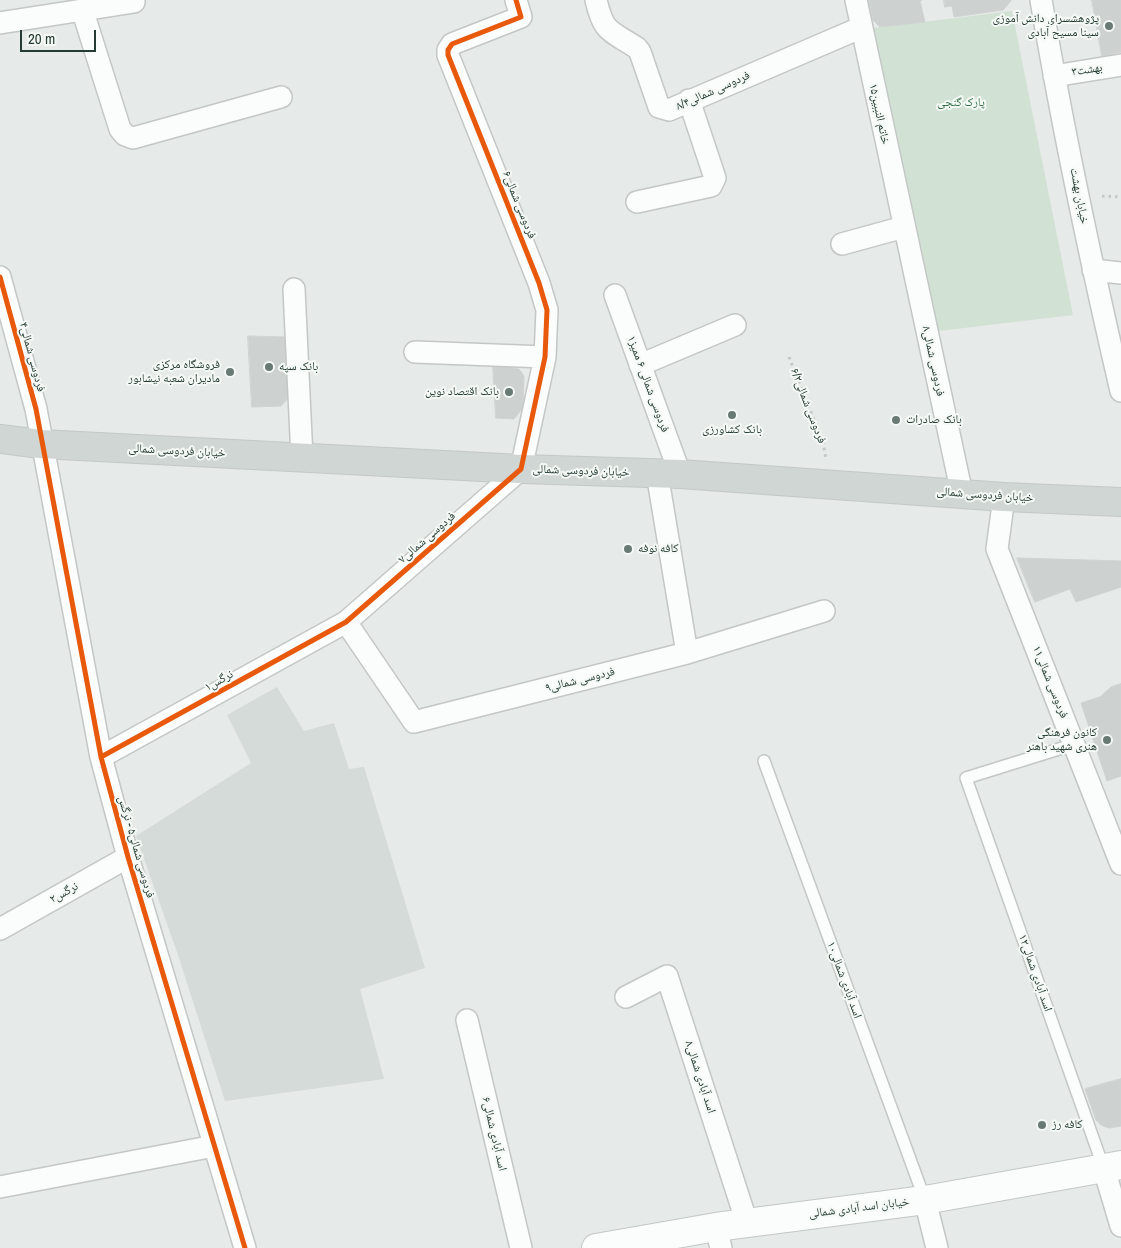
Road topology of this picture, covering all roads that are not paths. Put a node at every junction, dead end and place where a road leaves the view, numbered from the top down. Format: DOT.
graph roads {
  1 [pos="516,0"];
  2 [pos="596,0"];
  3 [pos="856,0"];
  4 [pos="1041,0"];
  5 [pos="134,2"];
  6 [pos="83,12"];
  7 [pos="0,23"];
  8 [pos="860,28"];
  9 [pos="1121,65"];
  10 [pos="1054,76"];
  11 [pos="281,96"];
  12 [pos="689,100"];
  13 [pos="637,202"];
  14 [pos="904,227"];
  15 [pos="842,244"];
  16 [pos="1093,270"];
  17 [pos="1121,273"];
  18 [pos="0,277"];
  19 [pos="294,289"];
  20 [pos="615,295"];
  21 [pos="735,325"];
  22 [pos="415,352"];
  23 [pos="545,357"];
  24 [pos="640,365"];
  25 [pos="1121,391"];
  26 [pos="0,439"];
  27 [pos="41,444"];
  28 [pos="0,458"];
  29 [pos="302,458"];
  30 [pos="521,469"];
  31 [pos="669,473"];
  32 [pos="962,494"];
  33 [pos="1004,497"];
  34 [pos="1121,502"];
  35 [pos="824,611"];
  36 [pos="346,622"];
  37 [pos="687,653"];
  38 [pos="1075,744"];
  39 [pos="101,757"];
  40 [pos="764,761"];
  41 [pos="128,857"];
  42 [pos="1121,864"];
  43 [pos="0,929"];
  44 [pos="626,997"];
  45 [pos="467,1020"];
  46 [pos="214,1146"];
  47 [pos="1112,1167"];
  48 [pos="0,1187"];
  49 [pos="924,1200"];
  50 [pos="747,1223"];
  51 [pos="1121,1226"];
  52 [pos="719,1237"];
  53 [pos="245,1248"];
  54 [pos="521,1248"];
  55 [pos="596,1248"];
  56 [pos="938,1248"];
  1 -- 23 [label="street, فردوسی شمالی۶"];
  2 -- 12 [label="street, فردوسی شمالی۸/۴"];
  3 -- 8 [label="street, خاتم النببین۱۵"];
  4 -- 10 [label="street, خیابان بهشت"];
  5 -- 6 [label="street"];
  6 -- 7 [label="street"];
  6 -- 11 [label="street"];
  8 -- 12 [label="street, فردوسی شمالی۸/۴"];
  8 -- 14 [label="street, خاتم النببین۱۵"];
  9 -- 10 [label="street, بهشت۳"];
  10 -- 16 [label="street, خیابان بهشت"];
  12 -- 13 [label="street"];
  14 -- 15 [label="street"];
  14 -- 32 [label="street, فردوسی شمالی۸"];
  16 -- 17 [label="street"];
  16 -- 25 [label="street, خیابان بهشت"];
  18 -- 27 [label="street, فردوسی شمالی۴"];
  19 -- 29 [label="street"];
  20 -- 24 [label="street, فردوسی شمالی ۶ ممیز۱"];
  21 -- 24 [label="street"];
  22 -- 23 [label="street"];
  23 -- 30 [label="street, فردوسی شمالی۶"];
  24 -- 31 [label="street, فردوسی شمالی ۶ ممیز۱"];
  26 -- 27 [label="main road, خیابان فردوسی شمالی"];
  27 -- 28 [label="main road"];
  27 -- 29 [label="main road, خیابان فردوسی شمالی"];
  27 -- 39 [label="street, فردوسی شمالی۵ - نرگس"];
  29 -- 30 [label="main road, خیابان فردوسی شمالی"];
  30 -- 31 [label="main road, خیابان فردوسی شمالی"];
  30 -- 36 [label="street, فردوسی شمالی۷"];
  31 -- 32 [label="main road, خیابان فردوسی شمالی"];
  31 -- 37 [label="street"];
  32 -- 33 [label="main road, خیابان فردوسی شمالی"];
  33 -- 34 [label="main road, خیابان فردوسی شمالی"];
  33 -- 38 [label="street, فردوسی شمالی۱۱"];
  35 -- 37 [label="street"];
  36 -- 37 [label="street, فردوسی شمالی۹"];
  36 -- 39 [label="street, نرگس۱"];
  38 -- 42 [label="street, فردوسی شمالی۱۱"];
  38 -- 47 [label="lane, اسد آبادی شمالی۱۲"];
  39 -- 41 [label="street, فردوسی شمالی۵ - نرگس"];
  40 -- 49 [label="lane, اسد آبادی شمالی۱۰"];
  41 -- 43 [label="street, نرگس۲"];
  41 -- 46 [label="street, فردوسی شمالی۵ - نرگس"];
  44 -- 50 [label="street, اسد آبادی شمالی۸"];
  45 -- 54 [label="street, اسد آبادی شمالی۶"];
  46 -- 48 [label="street"];
  46 -- 53 [label="street, فردوسی شمالی۵ - نرگس"];
  47 -- 49 [label="main road, خیابان اسد آبادی شمالی"];
  47 -- 51 [label="street"];
  49 -- 50 [label="main road, خیابان اسد آبادی شمالی"];
  49 -- 56 [label="street"];
  50 -- 52 [label="main road, خیابان اسد آبادی شمالی"];
  52 -- 55 [label="main road, خیابان اسد آبادی شمالی"];
}
